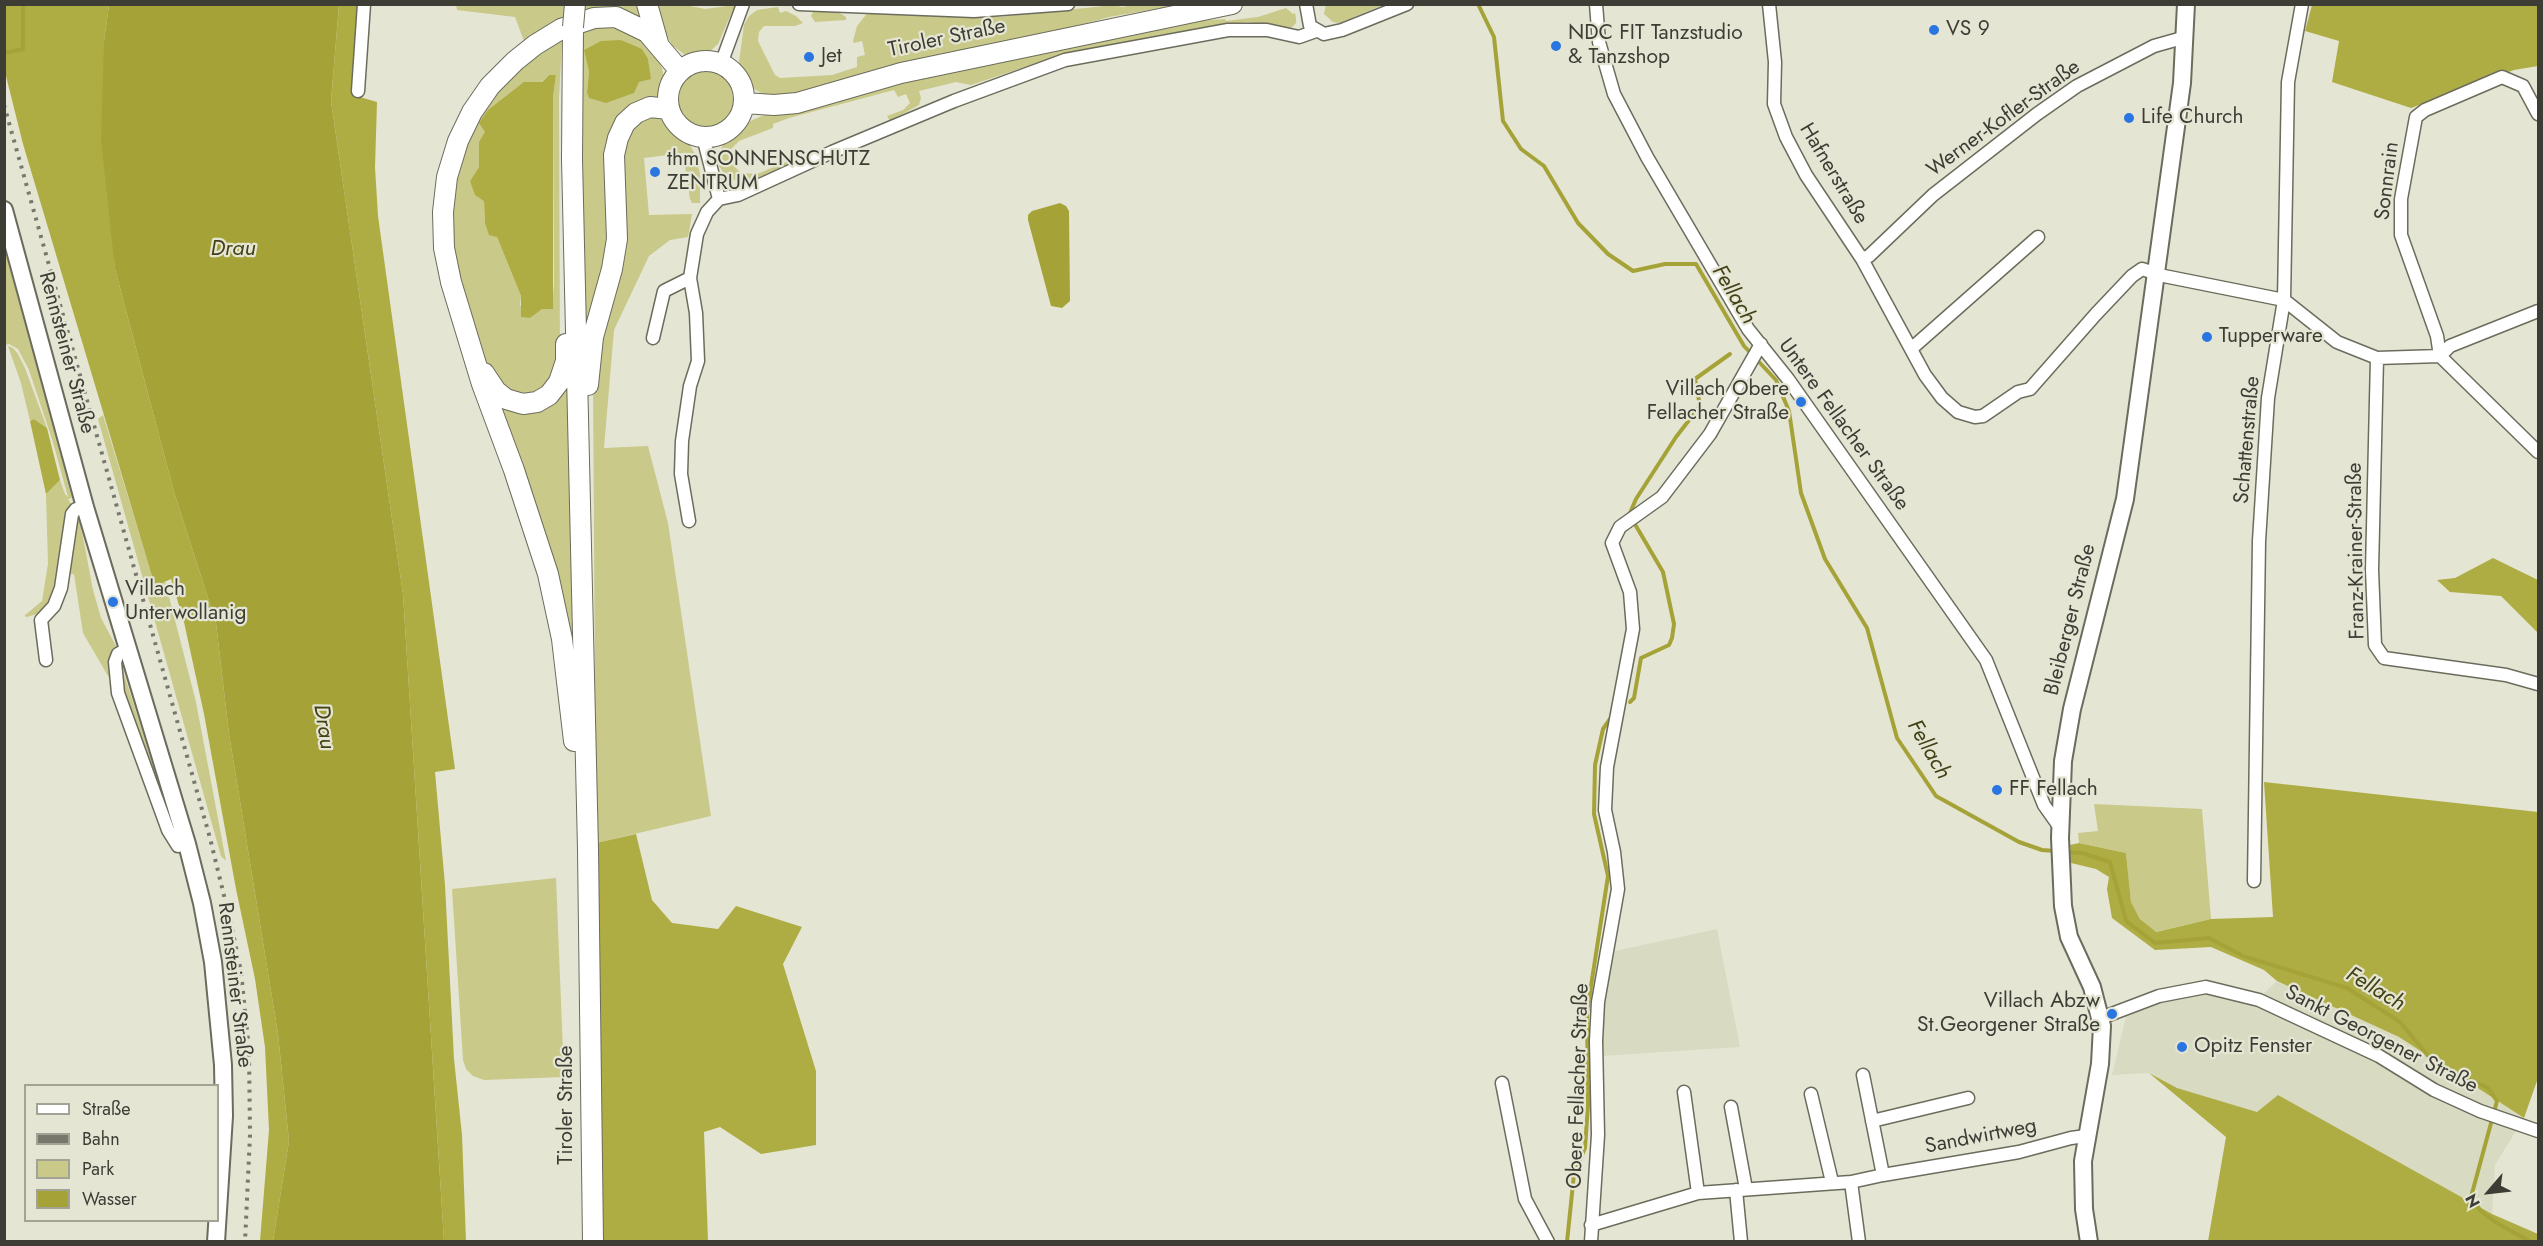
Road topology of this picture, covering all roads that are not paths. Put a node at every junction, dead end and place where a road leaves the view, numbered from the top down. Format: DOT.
graph roads {
  1 [pos="364,4"];
  2 [pos="575,4"];
  3 [pos="647,4"];
  4 [pos="743,4"];
  5 [pos="799,4"];
  6 [pos="1068,4"];
  7 [pos="1232,4"];
  8 [pos="1306,4"];
  9 [pos="1407,4"];
  10 [pos="1596,4"];
  11 [pos="1769,4"];
  12 [pos="2186,4"];
  13 [pos="2302,4"];
  14 [pos="1316,31"];
  15 [pos="2186,37"];
  16 [pos="658,43"];
  17 [pos="721,64"];
  18 [pos="680,71"];
  19 [pos="358,91"];
  20 [pos="744,103"];
  21 [pos="669,109"];
  22 [pos="2538,114"];
  23 [pos="703,137"];
  24 [pos="720,200"];
  25 [pos="4,210"];
  26 [pos="2038,237"];
  27 [pos="1862,259"];
  28 [pos="2155,272"];
  29 [pos="690,278"];
  30 [pos="575,285"];
  31 [pos="2284,300"];
  32 [pos="2538,311"];
  33 [pos="654,338"];
  34 [pos="470,344"];
  35 [pos="1911,349"];
  36 [pos="1756,353"];
  37 [pos="2440,356"];
  38 [pos="2377,357"];
  39 [pos="2538,452"];
  40 [pos="579,455"];
  41 [pos="85,507"];
  42 [pos="689,521"];
  43 [pos="46,660"];
  44 [pos="2538,684"];
  45 [pos="2061,834"];
  46 [pos="588,849"];
  47 [pos="2254,881"];
  48 [pos="2101,1018"];
  49 [pos="1863,1076"];
  50 [pos="1502,1083"];
  51 [pos="1684,1092"];
  52 [pos="1811,1094"];
  53 [pos="1968,1098"];
  54 [pos="1731,1107"];
  55 [pos="1872,1121"];
  56 [pos="2538,1131"];
  57 [pos="2086,1136"];
  58 [pos="1882,1175"];
  59 [pos="1832,1182"];
  60 [pos="1851,1182"];
  61 [pos="1741,1190"];
  62 [pos="1698,1193"];
  63 [pos="219,1195"];
  64 [pos="217,1222"];
  65 [pos="1591,1225"];
  66 [pos="216,1242"];
  67 [pos="592,1242"];
  68 [pos="1548,1242"];
  69 [pos="1591,1242"];
  70 [pos="1741,1242"];
  71 [pos="1859,1242"];
  72 [pos="2089,1242"];
  1 -- 19 [label="street"];
  2 -- 30 [label="main road, Tiroler Straße, bridge"];
  3 -- 16 [label="main road"];
  4 -- 17 [label="street"];
  5 -- 6 [label="street"];
  7 -- 20 [label="main road, Tiroler Straße"];
  8 -- 14 [label="street"];
  9 -- 14 [label="street"];
  10 -- 36 [label="street, Untere Fellacher Straße"];
  11 -- 27 [label="street, Hafnerstraße"];
  12 -- 15 [label="main road, Bleiberger Straße"];
  13 -- 31 [label="street, Schattenstraße"];
  14 -- 24 [label="street"];
  15 -- 27 [label="street, Werner-Kofler-Straße"];
  15 -- 28 [label="main road, Bleiberger Straße"];
  16 -- 18 [label="main road"];
  16 -- 34 [label="main road"];
  17 -- 18 [label="main road"];
  17 -- 20 [label="main road"];
  18 -- 21 [label="main road"];
  20 -- 23 [label="main road"];
  21 -- 23 [label="main road"];
  21 -- 40 [label="main road"];
  22 -- 37 [label="street, Sonnrain"];
  23 -- 24 [label="street"];
  24 -- 29 [label="street"];
  25 -- 41 [label="main road, Rennsteiner Straße"];
  26 -- 35 [label="street"];
  27 -- 35 [label="street, Hafnerstraße"];
  28 -- 31 [label="street"];
  28 -- 35 [label="street, Hafnerstraße"];
  28 -- 45 [label="main road, Bleiberger Straße"];
  29 -- 33 [label="street"];
  29 -- 42 [label="street"];
  30 -- 34 [label="main road"];
  30 -- 40 [label="main road, Tiroler Straße"];
  31 -- 38 [label="street"];
  31 -- 47 [label="street, Schattenstraße"];
  32 -- 37 [label="street"];
  34 -- 46 [label="main road"];
  36 -- 45 [label="street, Untere Fellacher Straße"];
  36 -- 65 [label="street, Obere Fellacher Straße"];
  37 -- 38 [label="street"];
  37 -- 39 [label="street"];
  38 -- 44 [label="street, Franz-Krainer-Straße"];
  40 -- 46 [label="main road, Tiroler Straße"];
  41 -- 43 [label="street"];
  41 -- 63 [label="main road, Rennsteiner Straße"];
  45 -- 48 [label="main road, Bleiberger Straße"];
  46 -- 67 [label="main road, Tiroler Straße"];
  48 -- 56 [label="street, Sankt Georgener Straße"];
  48 -- 57 [label="main road, Bleiberger Straße"];
  49 -- 55 [label="street"];
  50 -- 68 [label="street"];
  51 -- 62 [label="street"];
  52 -- 59 [label="street"];
  53 -- 55 [label="street, Sandwirtweg"];
  54 -- 61 [label="street"];
  55 -- 58 [label="street"];
  57 -- 58 [label="street, Sandwirtweg"];
  57 -- 72 [label="main road, Bleiberger Straße"];
  58 -- 60 [label="street, Sandwirtweg"];
  59 -- 60 [label="street, Sandwirtweg"];
  59 -- 61 [label="street, Sandwirtweg"];
  60 -- 71 [label="street"];
  61 -- 62 [label="street, Sandwirtweg"];
  61 -- 70 [label="street"];
  62 -- 65 [label="street, Sandwirtweg"];
  64 -- 66 [label="main road, Rennsteiner Straße"];
  65 -- 69 [label="street, Obere Fellacher Straße"];
}
